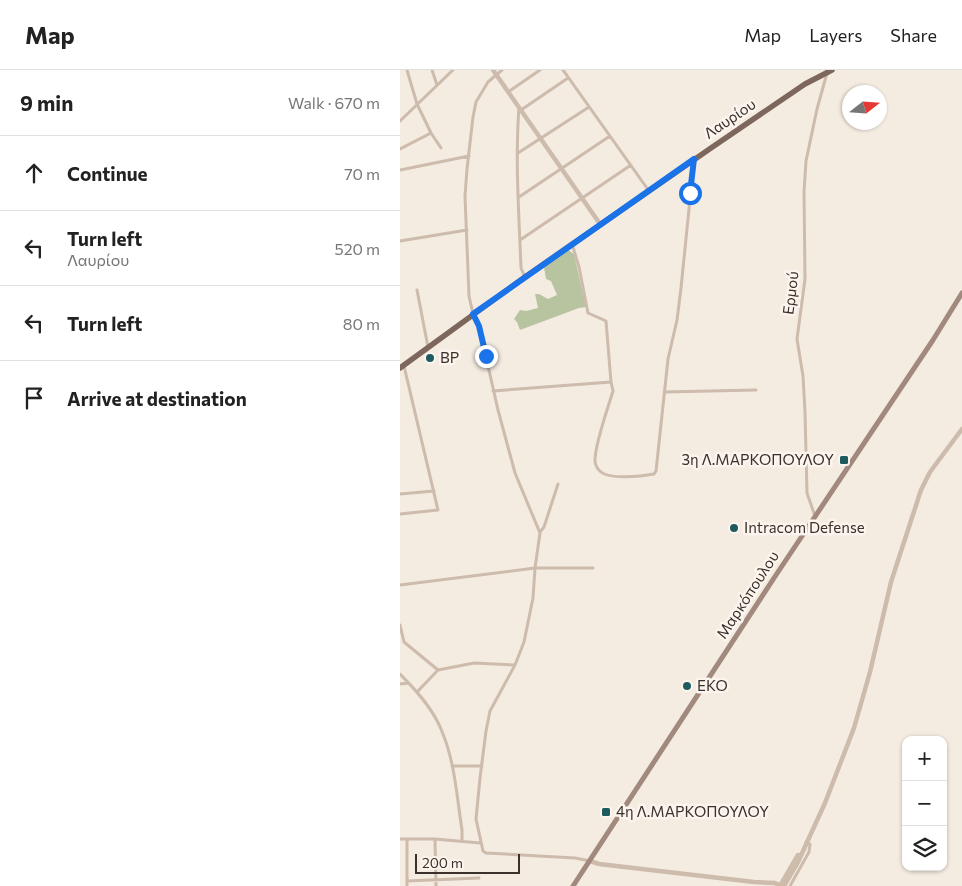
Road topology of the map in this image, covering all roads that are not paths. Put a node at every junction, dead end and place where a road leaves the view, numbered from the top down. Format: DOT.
graph roads {
  1 [pos="407,70"];
  2 [pos="432,70"];
  3 [pos="453,70"];
  4 [pos="502,70"];
  5 [pos="540,70"];
  6 [pos="562,70"];
  7 [pos="495,72"];
  8 [pos="825,72"];
  9 [pos="568,78"];
  10 [pos="437,85"];
  11 [pos="508,92"];
  12 [pos="417,104"];
  13 [pos="589,107"];
  14 [pos="520,108"];
  15 [pos="400,121"];
  16 [pos="431,133"];
  17 [pos="610,136"];
  18 [pos="541,138"];
  19 [pos="441,148"];
  20 [pos="400,149"];
  21 [pos="517,153"];
  22 [pos="469,156"];
  23 [pos="694,159"];
  24 [pos="631,165"];
  25 [pos="561,168"];
  26 [pos="400,170"];
  27 [pos="649,191"];
  28 [pos="518,198"];
  29 [pos="582,198"];
  30 [pos="600,224"];
  31 [pos="467,230"];
  32 [pos="520,240"];
  33 [pos="400,241"];
  34 [pos="572,244"];
  35 [pos="525,277"];
  36 [pos="417,290"];
  37 [pos="962,293"];
  38 [pos="473,314"];
  39 [pos="428,347"];
  40 [pos="402,366"];
  41 [pos="611,382"];
  42 [pos="756,390"];
  43 [pos="494,391"];
  44 [pos="664,392"];
  45 [pos="962,429"];
  46 [pos="558,484"];
  47 [pos="434,491"];
  48 [pos="400,494"];
  49 [pos="400,514"];
  50 [pos="815,517"];
  51 [pos="540,533"];
  52 [pos="535,568"];
  53 [pos="593,568"];
  54 [pos="400,585"];
  55 [pos="400,625"];
  56 [pos="515,665"];
  57 [pos="438,670"];
  58 [pos="400,674"];
  59 [pos="409,683"];
  60 [pos="400,684"];
  61 [pos="418,691"];
  62 [pos="452,766"];
  63 [pos="482,766"];
  64 [pos="400,839"];
  65 [pos="406,839"];
  66 [pos="435,839"];
  67 [pos="462,840"];
  68 [pos="806,842"];
  69 [pos="480,843"];
  70 [pos="590,861"];
  71 [pos="479,878"];
  72 [pos="436,881"];
  73 [pos="754,882"];
  74 [pos="407,884"];
  75 [pos="436,886"];
  76 [pos="573,886"];
  77 [pos="763,886"];
  78 [pos="781,886"];
  79 [pos="790,886"];
  1 -- 12 [label="street"];
  2 -- 10 [label="street"];
  3 -- 10 [label="street"];
  4 -- 7 [label="street"];
  5 -- 11 [label="street"];
  6 -- 9 [label="street"];
  7 -- 11 [label="street"];
  7 -- 22 [label="street"];
  8 -- 23 [label="main road, Λαυρίου"];
  8 -- 50 [label="street, Ερμού"];
  9 -- 13 [label="street"];
  9 -- 14 [label="street"];
  10 -- 12 [label="street"];
  11 -- 14 [label="street"];
  12 -- 15 [label="street"];
  12 -- 16 [label="street"];
  13 -- 17 [label="street"];
  13 -- 18 [label="street"];
  14 -- 18 [label="street"];
  14 -- 21 [label="street"];
  16 -- 19 [label="street"];
  16 -- 20 [label="street"];
  17 -- 24 [label="street"];
  17 -- 25 [label="street"];
  18 -- 21 [label="street"];
  18 -- 25 [label="street"];
  21 -- 28 [label="street"];
  22 -- 26 [label="street"];
  22 -- 31 [label="street"];
  23 -- 27 [label="main road, Λαυρίου"];
  23 -- 44 [label="street"];
  24 -- 27 [label="street"];
  24 -- 29 [label="street"];
  25 -- 28 [label="street"];
  25 -- 29 [label="street"];
  27 -- 30 [label="main road, Λαυρίου"];
  28 -- 32 [label="street"];
  29 -- 30 [label="street"];
  29 -- 32 [label="street"];
  30 -- 34 [label="main road, Λαυρίου"];
  31 -- 33 [label="street"];
  31 -- 38 [label="street"];
  32 -- 35 [label="street"];
  34 -- 35 [label="main road, Λαυρίου"];
  34 -- 41 [label="street"];
  35 -- 38 [label="main road, Λαυρίου"];
  36 -- 39 [label="street"];
  37 -- 50 [label="main road, Μαρκόπουλου"];
  38 -- 39 [label="main road, Λαυρίου"];
  38 -- 43 [label="street"];
  39 -- 40 [label="main road, Λαυρίου"];
  40 -- 47 [label="street"];
  41 -- 43 [label="street"];
  41 -- 44 [label="street"];
  42 -- 44 [label="street"];
  43 -- 51 [label="street"];
  45 -- 68 [label="street"];
  46 -- 51 [label="street"];
  47 -- 48 [label="street"];
  47 -- 49 [label="street"];
  50 -- 70 [label="main road, Μαρκόπουλου"];
  51 -- 52 [label="street"];
  52 -- 53 [label="street"];
  52 -- 54 [label="street"];
  52 -- 56 [label="street"];
  55 -- 57 [label="street"];
  56 -- 57 [label="street"];
  56 -- 63 [label="street"];
  57 -- 61 [label="street"];
  58 -- 59 [label="street"];
  59 -- 60 [label="street"];
  59 -- 61 [label="street"];
  61 -- 62 [label="street"];
  62 -- 63 [label="street"];
  62 -- 67 [label="street"];
  63 -- 69 [label="street"];
  64 -- 65 [label="street"];
  65 -- 66 [label="street"];
  65 -- 74 [label="street"];
  66 -- 67 [label="street"];
  66 -- 72 [label="street"];
  67 -- 69 [label="street"];
  68 -- 78 [label="street"];
  68 -- 79 [label="street"];
  69 -- 70 [label="street"];
  70 -- 73 [label="street"];
  70 -- 76 [label="main road, Μαρκόπουλου"];
  71 -- 72 [label="street"];
  72 -- 74 [label="street"];
  72 -- 75 [label="street"];
  73 -- 77 [label="street"];
  73 -- 78 [label="street"];
}
